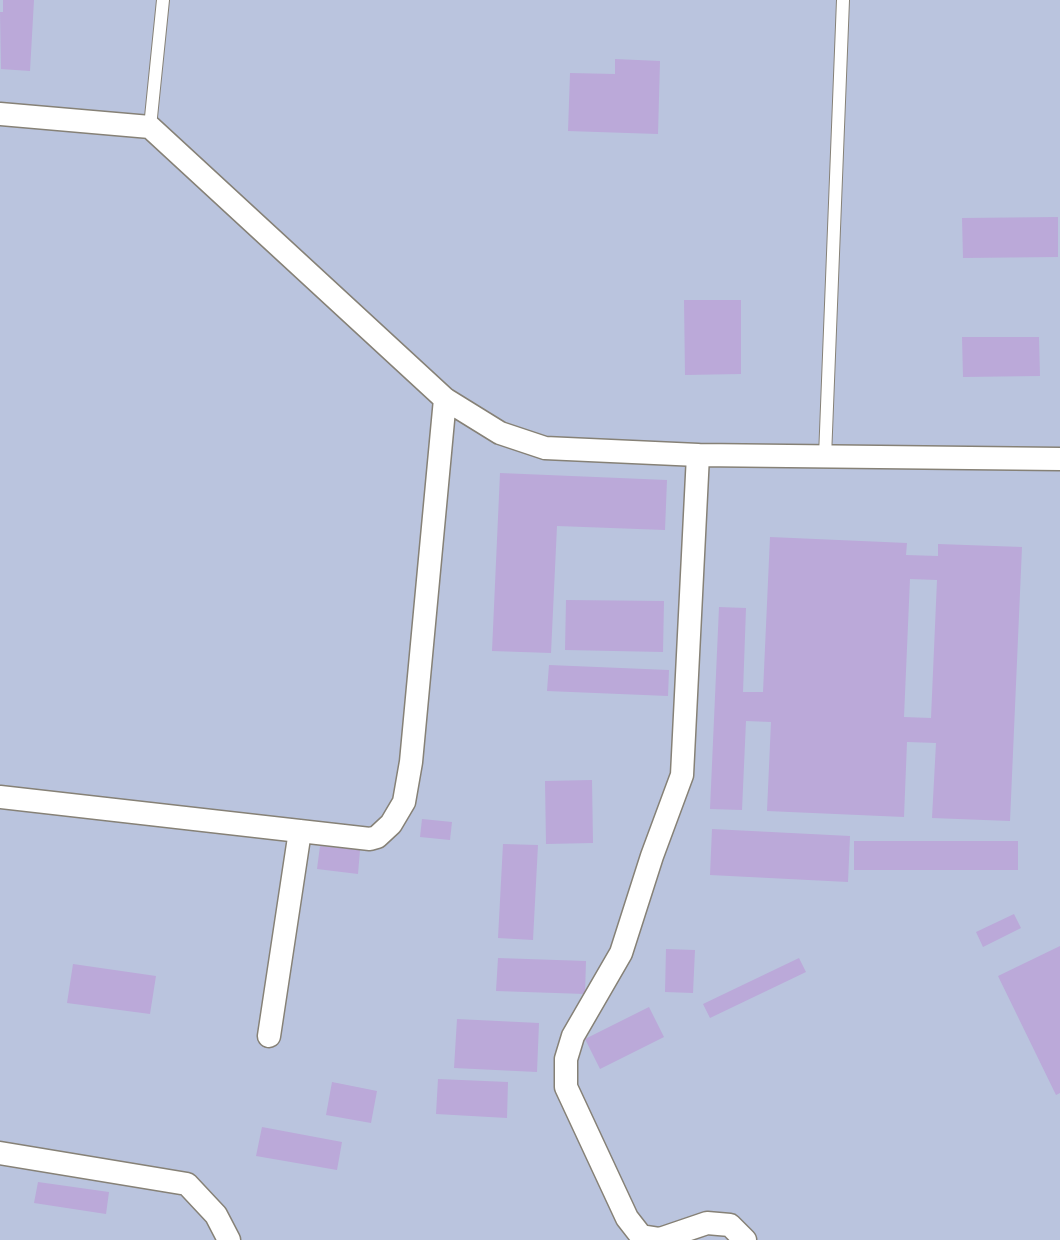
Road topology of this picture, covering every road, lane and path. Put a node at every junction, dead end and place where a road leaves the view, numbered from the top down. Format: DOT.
graph roads {
  1 [pos="164,0"];
  2 [pos="843,0"];
  3 [pos="0,114"];
  4 [pos="150,127"];
  5 [pos="445,399"];
  6 [pos="698,455"];
  7 [pos="825,457"];
  8 [pos="1060,459"];
  9 [pos="0,797"];
  10 [pos="300,831"];
  11 [pos="269,1036"];
  12 [pos="0,1153"];
  13 [pos="229,1240"];
  14 [pos="745,1240"];
  1 -- 4 [label="lane"];
  2 -- 7 [label="lane"];
  3 -- 4 [label="street"];
  4 -- 5 [label="street"];
  5 -- 6 [label="street"];
  5 -- 10 [label="street"];
  6 -- 7 [label="street"];
  6 -- 14 [label="street"];
  7 -- 8 [label="street"];
  9 -- 10 [label="street"];
  10 -- 11 [label="street"];
  12 -- 13 [label="street"];
}
